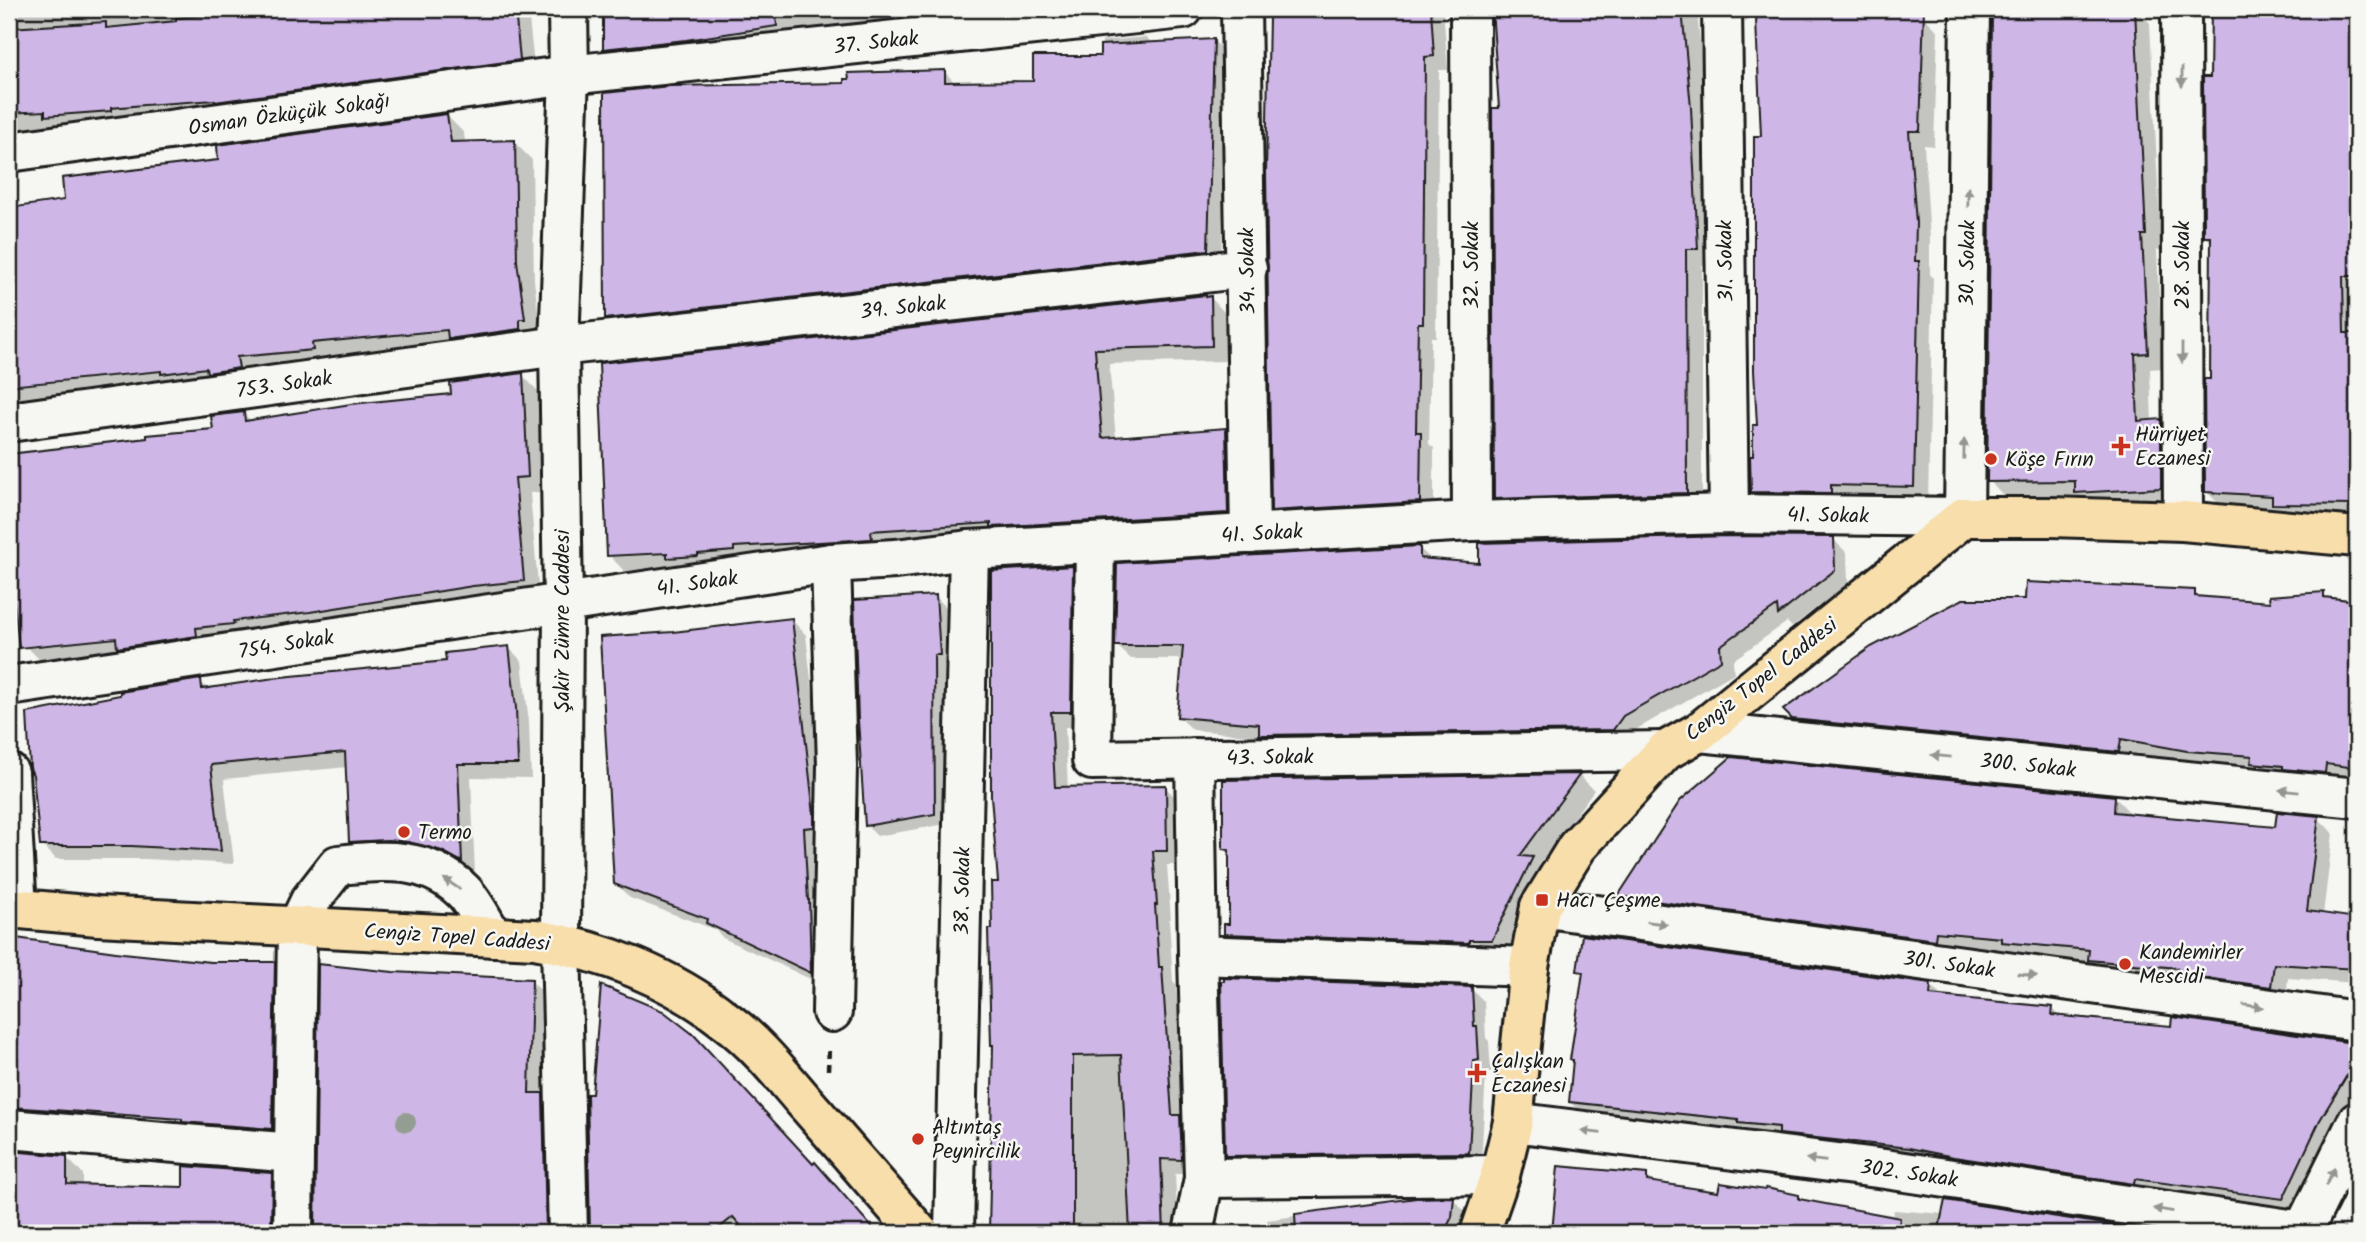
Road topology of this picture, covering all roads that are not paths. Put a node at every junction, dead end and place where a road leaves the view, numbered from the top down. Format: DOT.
graph roads {
  1 [pos="568,9"];
  2 [pos="1183,9"];
  3 [pos="1241,9"];
  4 [pos="1470,9"];
  5 [pos="1722,9"];
  6 [pos="1970,9"];
  7 [pos="2181,9"];
  8 [pos="569,75"];
  9 [pos="9,152"];
  10 [pos="1247,268"];
  11 [pos="559,346"];
  12 [pos="9,422"];
  13 [pos="1729,514"];
  14 [pos="1964,517"];
  15 [pos="1472,520"];
  16 [pos="2183,522"];
  17 [pos="1250,534"];
  18 [pos="2357,537"];
  19 [pos="1095,543"];
  20 [pos="969,550"];
  21 [pos="831,563"];
  22 [pos="563,602"];
  23 [pos="9,686"];
  24 [pos="1699,732"];
  25 [pos="1665,751"];
  26 [pos="1195,758"];
  27 [pos="9,773"];
  28 [pos="2357,798"];
  29 [pos="1540,907"];
  30 [pos="13,908"];
  31 [pos="297,928"];
  32 [pos="493,937"];
  33 [pos="561,943"];
  34 [pos="1198,955"];
  35 [pos="1529,967"];
  36 [pos="832,1012"];
  37 [pos="2357,1021"];
  38 [pos="1513,1122"];
  39 [pos="2357,1122"];
  40 [pos="9,1129"];
  41 [pos="294,1153"];
  42 [pos="1500,1175"];
  43 [pos="1204,1178"];
  44 [pos="2302,1232"];
  45 [pos="293,1233"];
  46 [pos="568,1233"];
  47 [pos="919,1233"];
  48 [pos="954,1233"];
  49 [pos="1193,1233"];
  50 [pos="1480,1233"];
  1 -- 8 [label="street, Şakir Zümre Caddesi"];
  2 -- 8 [label="street, 37. Sokak"];
  3 -- 10 [label="street, 34. Sokak"];
  4 -- 15 [label="street, 32. Sokak"];
  5 -- 13 [label="street, 31. Sokak"];
  14 -- 6 [label="street, 30. Sokak, one-way"];
  7 -- 16 [label="street, 28. Sokak, one-way"];
  8 -- 9 [label="street, Osman Özküçük Sokağı"];
  8 -- 11 [label="street, Şakir Zümre Caddesi"];
  10 -- 11 [label="street, 39. Sokak"];
  10 -- 17 [label="street, 34. Sokak"];
  11 -- 12 [label="street, 753. Sokak"];
  11 -- 22 [label="street, Şakir Zümre Caddesi"];
  13 -- 14 [label="street, 41. Sokak"];
  13 -- 15 [label="street, 41. Sokak"];
  14 -- 16 [label="main road"];
  14 -- 24 [label="main road, Cengiz Topel Caddesi"];
  15 -- 17 [label="street, 41. Sokak"];
  16 -- 18 [label="main road"];
  17 -- 19 [label="street, 41. Sokak"];
  19 -- 20 [label="street, 41. Sokak"];
  19 -- 26 [label="street, 43. Sokak"];
  20 -- 21 [label="street, 41. Sokak"];
  20 -- 48 [label="street, 38. Sokak"];
  21 -- 22 [label="street, 41. Sokak"];
  21 -- 36 [label="street"];
  22 -- 23 [label="street, 754. Sokak"];
  22 -- 33 [label="street, Şakir Zümre Caddesi"];
  24 -- 25 [label="main road, Cengiz Topel Caddesi"];
  28 -- 24 [label="street, 300. Sokak, one-way"];
  25 -- 26 [label="street, 43. Sokak"];
  25 -- 29 [label="main road, Cengiz Topel Caddesi"];
  26 -- 34 [label="street"];
  27 -- 30 [label="street"];
  29 -- 35 [label="main road, Cengiz Topel Caddesi"];
  29 -- 37 [label="street, 301. Sokak, one-way"];
  30 -- 31 [label="main road, Cengiz Topel Caddesi"];
  31 -- 32 [label="main road, Cengiz Topel Caddesi"];
  32 -- 31 [label="street, one-way"];
  31 -- 41 [label="street"];
  32 -- 33 [label="main road, Cengiz Topel Caddesi"];
  33 -- 46 [label="street, Şakir Zümre Caddesi"];
  33 -- 47 [label="main road, Cengiz Topel Caddesi"];
  34 -- 35 [label="street"];
  34 -- 43 [label="street"];
  35 -- 38 [label="main road, Cengiz Topel Caddesi"];
  38 -- 42 [label="main road, Cengiz Topel Caddesi"];
  44 -- 38 [label="street, 302. Sokak, one-way"];
  44 -- 39 [label="street, one-way"];
  40 -- 41 [label="street"];
  41 -- 45 [label="street"];
  42 -- 43 [label="street"];
  42 -- 50 [label="main road, Cengiz Topel Caddesi"];
  43 -- 49 [label="street"];
}
